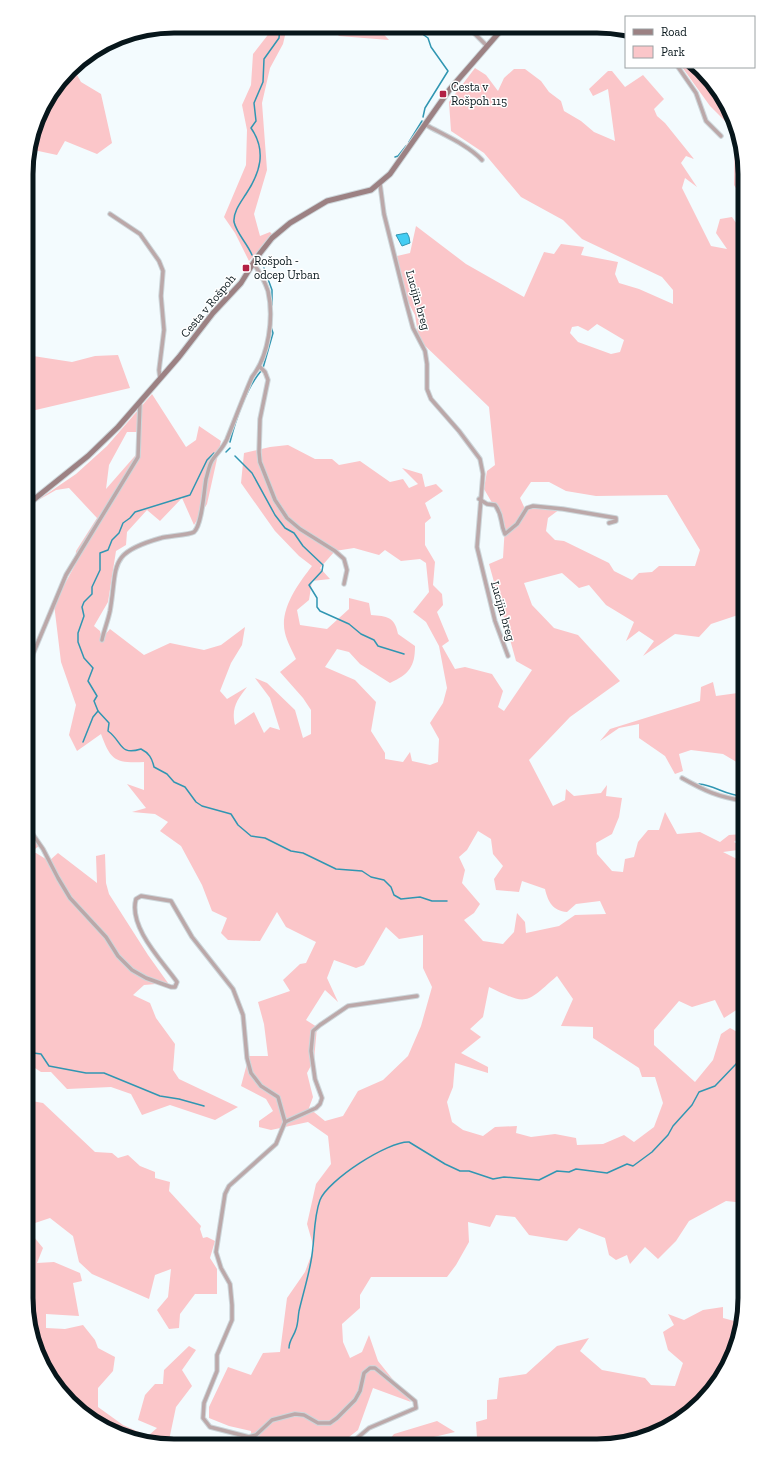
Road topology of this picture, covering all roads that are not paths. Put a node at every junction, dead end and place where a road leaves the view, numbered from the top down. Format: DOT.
graph roads {
  1 [pos="475,33"];
  2 [pos="499,33"];
  3 [pos="487,46"];
  4 [pos="679,68"];
  5 [pos="426,125"];
  6 [pos="721,136"];
  7 [pos="482,160"];
  8 [pos="380,184"];
  9 [pos="110,214"];
  10 [pos="253,263"];
  11 [pos="260,367"];
  12 [pos="160,378"];
  13 [pos="140,402"];
  14 [pos="479,499"];
  15 [pos="33,500"];
  16 [pos="609,523"];
  17 [pos="344,584"];
  18 [pos="102,640"];
  19 [pos="33,654"];
  20 [pos="508,656"];
  21 [pos="682,778"];
  22 [pos="738,800"];
  23 [pos="33,835"];
  24 [pos="417,996"];
  25 [pos="285,1122"];
  26 [pos="356,1439"];
  1 -- 3 [label="street"];
  2 -- 3 [label="street, Cesta v Rošpoh"];
  3 -- 5 [label="street, Cesta v Rošpoh"];
  4 -- 6 [label="street"];
  5 -- 7 [label="street"];
  5 -- 8 [label="street, Cesta v Rošpoh"];
  8 -- 10 [label="street, Cesta v Rošpoh"];
  8 -- 14 [label="street, Lucijin breg"];
  9 -- 12 [label="street"];
  10 -- 11 [label="street"];
  10 -- 12 [label="street, Cesta v Rošpoh"];
  11 -- 17 [label="street"];
  11 -- 18 [label="street"];
  12 -- 13 [label="street, Cesta v Rošpoh"];
  13 -- 15 [label="street, Cesta v Rošpoh"];
  13 -- 19 [label="street"];
  14 -- 16 [label="street"];
  14 -- 20 [label="street, Lucijin breg"];
  21 -- 22 [label="street"];
  23 -- 25 [label="street"];
  24 -- 25 [label="street"];
  25 -- 26 [label="street"];
}
